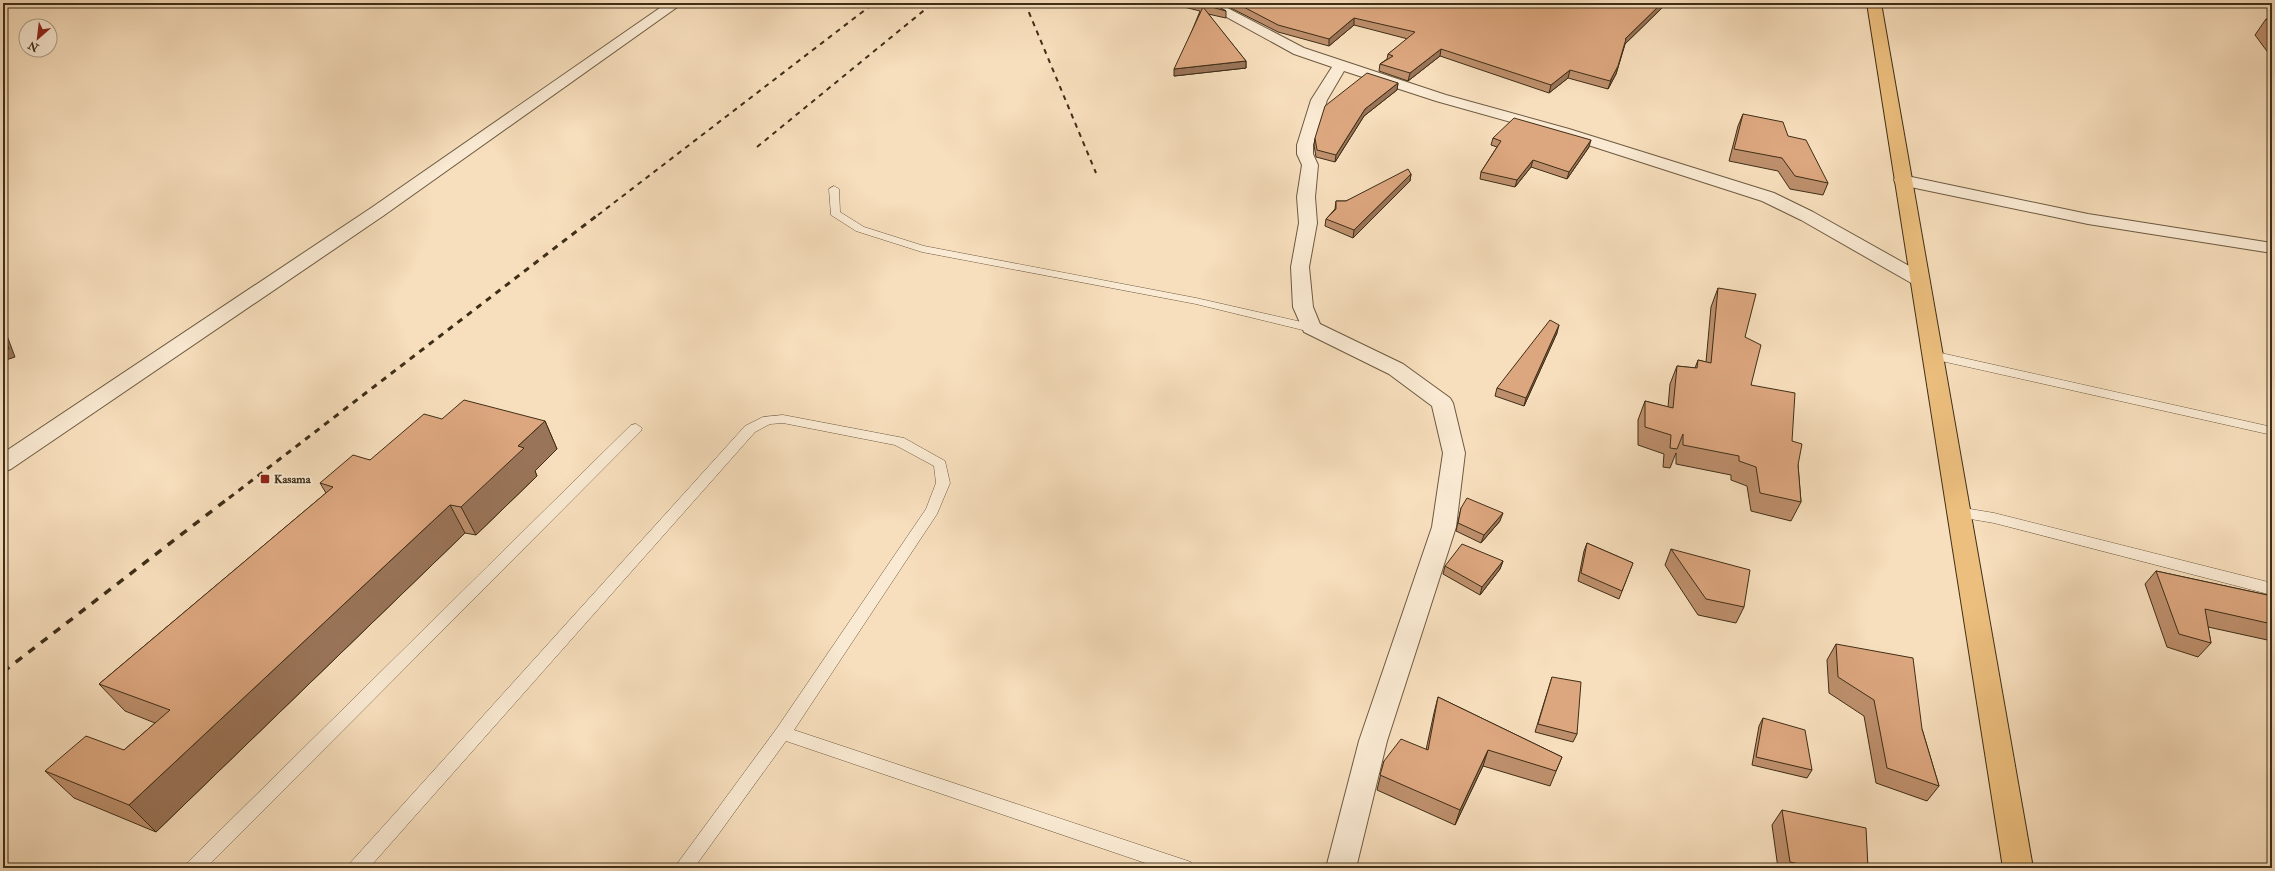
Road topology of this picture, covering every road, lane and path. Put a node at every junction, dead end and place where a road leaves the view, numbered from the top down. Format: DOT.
graph roads {
  1 [pos="676,3"];
  2 [pos="1208,3"];
  3 [pos="1874,3"];
  4 [pos="1340,65"];
  5 [pos="1902,180"];
  6 [pos="834,189"];
  7 [pos="2272,248"];
  8 [pos="1920,280"];
  9 [pos="1310,328"];
  10 [pos="1932,355"];
  11 [pos="636,428"];
  12 [pos="2272,431"];
  13 [pos="3,464"];
  14 [pos="1958,512"];
  15 [pos="2272,589"];
  16 [pos="783,733"];
  17 [pos="194,868"];
  18 [pos="357,868"];
  19 [pos="683,868"];
  20 [pos="1185,868"];
  21 [pos="1341,868"];
  22 [pos="2018,868"];
  1 -- 13 [label="street"];
  2 -- 4 [label="street"];
  3 -- 5 [label="main road"];
  4 -- 8 [label="street"];
  4 -- 9 [label="street"];
  5 -- 7 [label="street"];
  5 -- 8 [label="main road"];
  6 -- 9 [label="lane"];
  8 -- 10 [label="main road"];
  9 -- 21 [label="street"];
  10 -- 12 [label="lane"];
  10 -- 14 [label="main road"];
  11 -- 17 [label="lane"];
  14 -- 15 [label="lane"];
  14 -- 22 [label="main road"];
  16 -- 18 [label="lane"];
  16 -- 19 [label="lane"];
  16 -- 20 [label="lane"];
}
